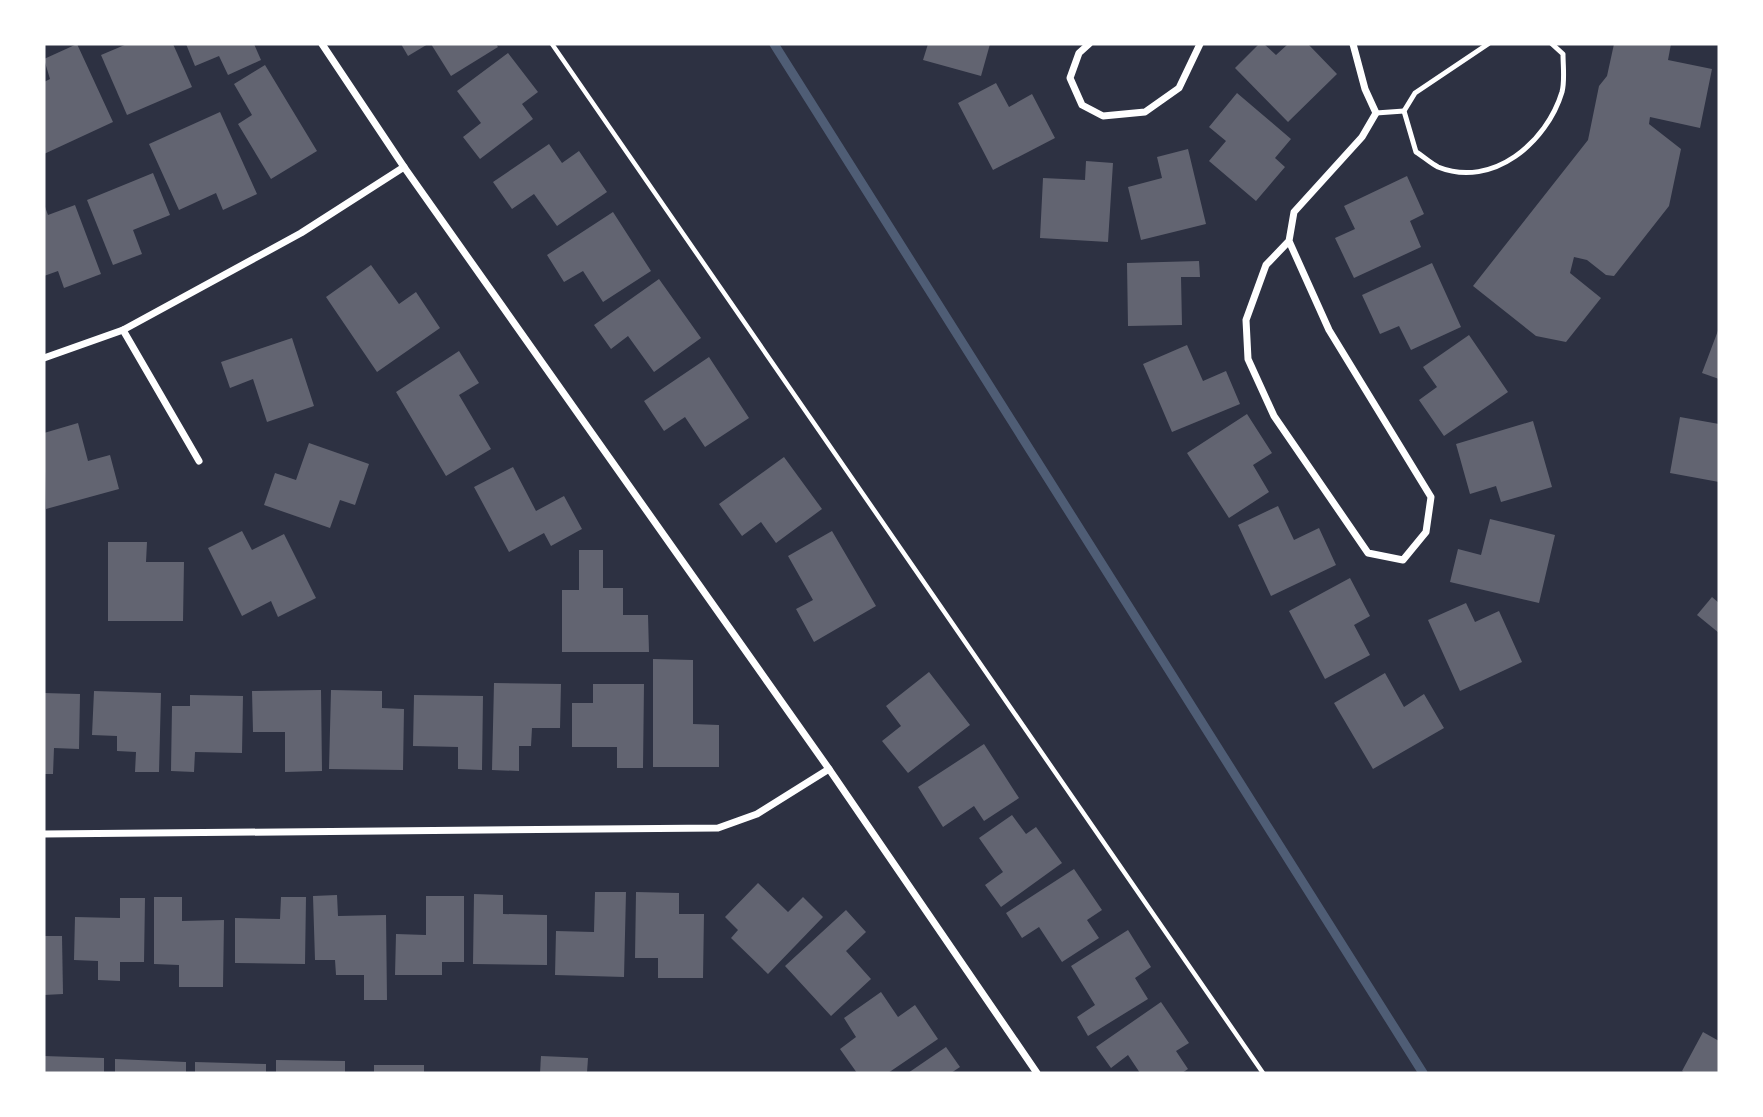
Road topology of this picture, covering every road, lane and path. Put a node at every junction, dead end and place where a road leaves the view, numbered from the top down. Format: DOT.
graph roads {
  1 [pos="322,44"];
  2 [pos="552,44"];
  3 [pos="1089,44"];
  4 [pos="1200,44"];
  5 [pos="1353,44"];
  6 [pos="1488,44"];
  7 [pos="1552,44"];
  8 [pos="1404,111"];
  9 [pos="1376,113"];
  10 [pos="404,167"];
  11 [pos="1289,241"];
  12 [pos="122,330"];
  13 [pos="44,358"];
  14 [pos="199,461"];
  15 [pos="829,769"];
  16 [pos="44,834"];
  17 [pos="1037,1073"];
  18 [pos="1263,1073"];
  1 -- 10 [label="street"];
  2 -- 18 [label="path"];
  3 -- 4 [label="street"];
  5 -- 9 [label="street"];
  6 -- 8 [label="lane"];
  7 -- 8 [label="lane"];
  8 -- 9 [label="lane"];
  9 -- 11 [label="street"];
  10 -- 12 [label="street"];
  10 -- 15 [label="street"];
  11 -- 11 [label="street"];
  12 -- 13 [label="street"];
  12 -- 14 [label="street"];
  15 -- 16 [label="street"];
  15 -- 17 [label="street"];
}
